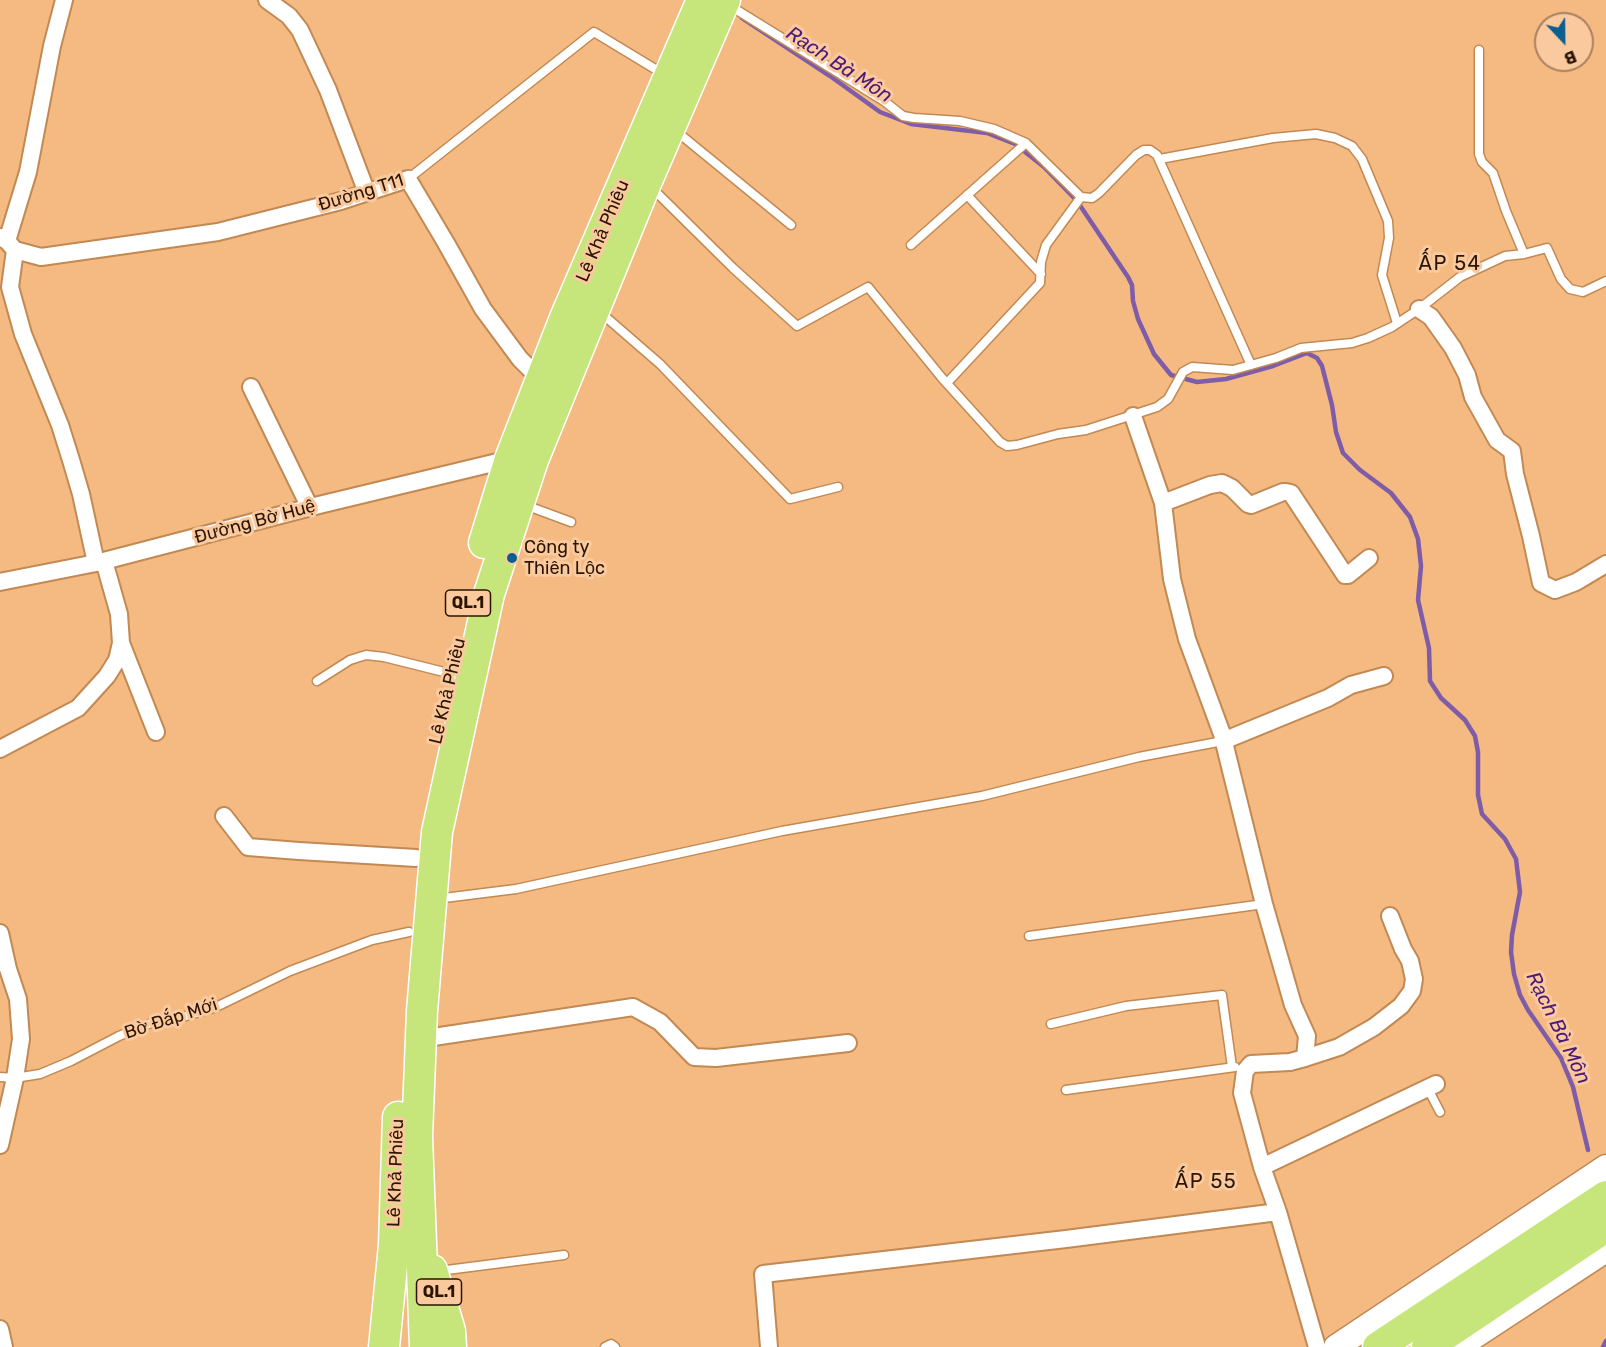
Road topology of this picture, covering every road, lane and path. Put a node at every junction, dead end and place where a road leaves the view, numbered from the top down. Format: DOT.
graph roads {
  1 [pos="64,0"];
  2 [pos="267,0"];
  3 [pos="717,0"];
  4 [pos="1479,50"];
  5 [pos="669,77"];
  6 [pos="671,127"];
  7 [pos="1025,143"];
  8 [pos="1160,159"];
  9 [pos="408,179"];
  10 [pos="646,183"];
  11 [pos="367,193"];
  12 [pos="968,195"];
  13 [pos="1081,198"];
  14 [pos="791,225"];
  15 [pos="7,243"];
  16 [pos="911,245"];
  17 [pos="1524,254"];
  18 [pos="1041,274"];
  19 [pos="1606,281"];
  20 [pos="595,308"];
  21 [pos="1419,309"];
  22 [pos="1397,323"];
  23 [pos="1251,365"];
  24 [pos="541,380"];
  25 [pos="947,383"];
  26 [pos="251,387"];
  27 [pos="1133,416"];
  28 [pos="510,459"];
  29 [pos="838,487"];
  30 [pos="519,502"];
  31 [pos="1163,503"];
  32 [pos="310,508"];
  33 [pos="571,522"];
  34 [pos="1370,558"];
  35 [pos="100,562"];
  36 [pos="1606,564"];
  37 [pos="0,582"];
  38 [pos="121,643"];
  39 [pos="452,674"];
  40 [pos="1384,676"];
  41 [pos="317,681"];
  42 [pos="156,732"];
  43 [pos="1223,741"];
  44 [pos="0,749"];
  45 [pos="224,816"];
  46 [pos="416,858"];
  47 [pos="431,899"];
  48 [pos="1264,904"];
  49 [pos="1390,916"];
  50 [pos="409,932"];
  51 [pos="0,933"];
  52 [pos="1029,936"];
  53 [pos="1051,1024"];
  54 [pos="420,1039"];
  55 [pos="848,1043"];
  56 [pos="1305,1058"];
  57 [pos="1251,1064"];
  58 [pos="1232,1067"];
  59 [pos="8,1078"];
  60 [pos="1432,1086"];
  61 [pos="1066,1090"];
  62 [pos="1440,1112"];
  63 [pos="0,1145"];
  64 [pos="1262,1167"];
  65 [pos="1606,1167"];
  66 [pos="1606,1196"];
  67 [pos="1278,1212"];
  68 [pos="1606,1227"];
  69 [pos="407,1242"];
  70 [pos="1606,1250"];
  71 [pos="564,1255"];
  72 [pos="433,1272"];
  73 [pos="0,1329"];
  74 [pos="415,1336"];
  75 [pos="4,1347"];
  76 [pos="384,1347"];
  77 [pos="451,1347"];
  78 [pos="605,1347"];
  79 [pos="615,1347"];
  80 [pos="769,1347"];
  81 [pos="1317,1347"];
  82 [pos="1336,1347"];
  83 [pos="1378,1347"];
  84 [pos="1427,1347"];
  85 [pos="1458,1347"];
  1 -- 15 [label="street"];
  2 -- 11 [label="street"];
  3 -- 5 [label="highway, Lê Khả Phiêu / QL.1"];
  3 -- 6 [label="highway, Lê Khả Phiêu / QL.1"];
  3 -- 7 [label="lane"];
  4 -- 17 [label="lane"];
  5 -- 9 [label="lane, Đường T11"];
  5 -- 24 [label="highway, Lê Khả Phiêu / QL.1"];
  6 -- 10 [label="highway, Lê Khả Phiêu / QL.1"];
  6 -- 14 [label="lane"];
  7 -- 12 [label="lane"];
  7 -- 13 [label="lane"];
  8 -- 13 [label="lane"];
  8 -- 22 [label="lane"];
  8 -- 23 [label="lane"];
  9 -- 11 [label="street, Đường T11"];
  9 -- 24 [label="street"];
  10 -- 20 [label="highway, Lê Khả Phiêu / QL.1"];
  10 -- 25 [label="lane"];
  11 -- 15 [label="street, Đường T11"];
  12 -- 16 [label="lane"];
  12 -- 18 [label="lane"];
  13 -- 18 [label="lane"];
  15 -- 35 [label="street"];
  17 -- 19 [label="lane"];
  17 -- 21 [label="lane"];
  18 -- 25 [label="lane"];
  20 -- 29 [label="lane"];
  20 -- 30 [label="highway, Lê Khả Phiêu / QL.1"];
  21 -- 22 [label="lane"];
  21 -- 36 [label="street"];
  22 -- 23 [label="lane"];
  23 -- 27 [label="lane"];
  24 -- 28 [label="highway, Lê Khả Phiêu / QL.1"];
  25 -- 27 [label="lane"];
  26 -- 32 [label="street"];
  27 -- 31 [label="street"];
  28 -- 32 [label="street, Đường Bờ Huệ"];
  28 -- 39 [label="highway, Lê Khả Phiêu / QL.1"];
  30 -- 33 [label="lane"];
  30 -- 47 [label="highway, Lê Khả Phiêu / QL.1"];
  31 -- 34 [label="street"];
  31 -- 43 [label="street"];
  32 -- 35 [label="street, Đường Bờ Huệ"];
  35 -- 37 [label="street, Đường Bờ Huệ"];
  35 -- 38 [label="street"];
  38 -- 42 [label="street"];
  38 -- 44 [label="street"];
  39 -- 41 [label="lane"];
  39 -- 46 [label="highway, Lê Khả Phiêu / QL.1"];
  40 -- 43 [label="street"];
  43 -- 47 [label="lane"];
  43 -- 48 [label="street"];
  45 -- 46 [label="street"];
  46 -- 50 [label="highway, Lê Khả Phiêu / QL.1"];
  47 -- 54 [label="highway, Lê Khả Phiêu / QL.1"];
  48 -- 52 [label="lane"];
  48 -- 56 [label="street"];
  49 -- 56 [label="street"];
  50 -- 59 [label="lane, Bờ Đắp Mới"];
  50 -- 69 [label="highway, Lê Khả Phiêu / QL.1"];
  51 -- 59 [label="street"];
  53 -- 58 [label="lane"];
  54 -- 55 [label="street"];
  54 -- 69 [label="highway, Lê Khả Phiêu / QL.1"];
  56 -- 57 [label="street"];
  57 -- 58 [label="lane"];
  57 -- 64 [label="street"];
  58 -- 61 [label="lane"];
  59 -- 63 [label="street"];
  60 -- 62 [label="lane"];
  60 -- 64 [label="street"];
  64 -- 67 [label="street"];
  65 -- 82 [label="street"];
  66 -- 83 [label="highway"];
  67 -- 80 [label="street"];
  67 -- 81 [label="street"];
  68 -- 84 [label="highway"];
  69 -- 72 [label="highway, Lê Khả Phiêu / QL.1"];
  69 -- 74 [label="highway, Lê Khả Phiêu / QL.1"];
  69 -- 76 [label="highway, Lê Khả Phiêu / QL.1"];
  70 -- 85 [label="street"];
  71 -- 72 [label="lane"];
  72 -- 77 [label="highway, Lê Khả Phiêu / QL.1"];
  73 -- 75 [label="street"];
  78 -- 79 [label="lane"];
}
